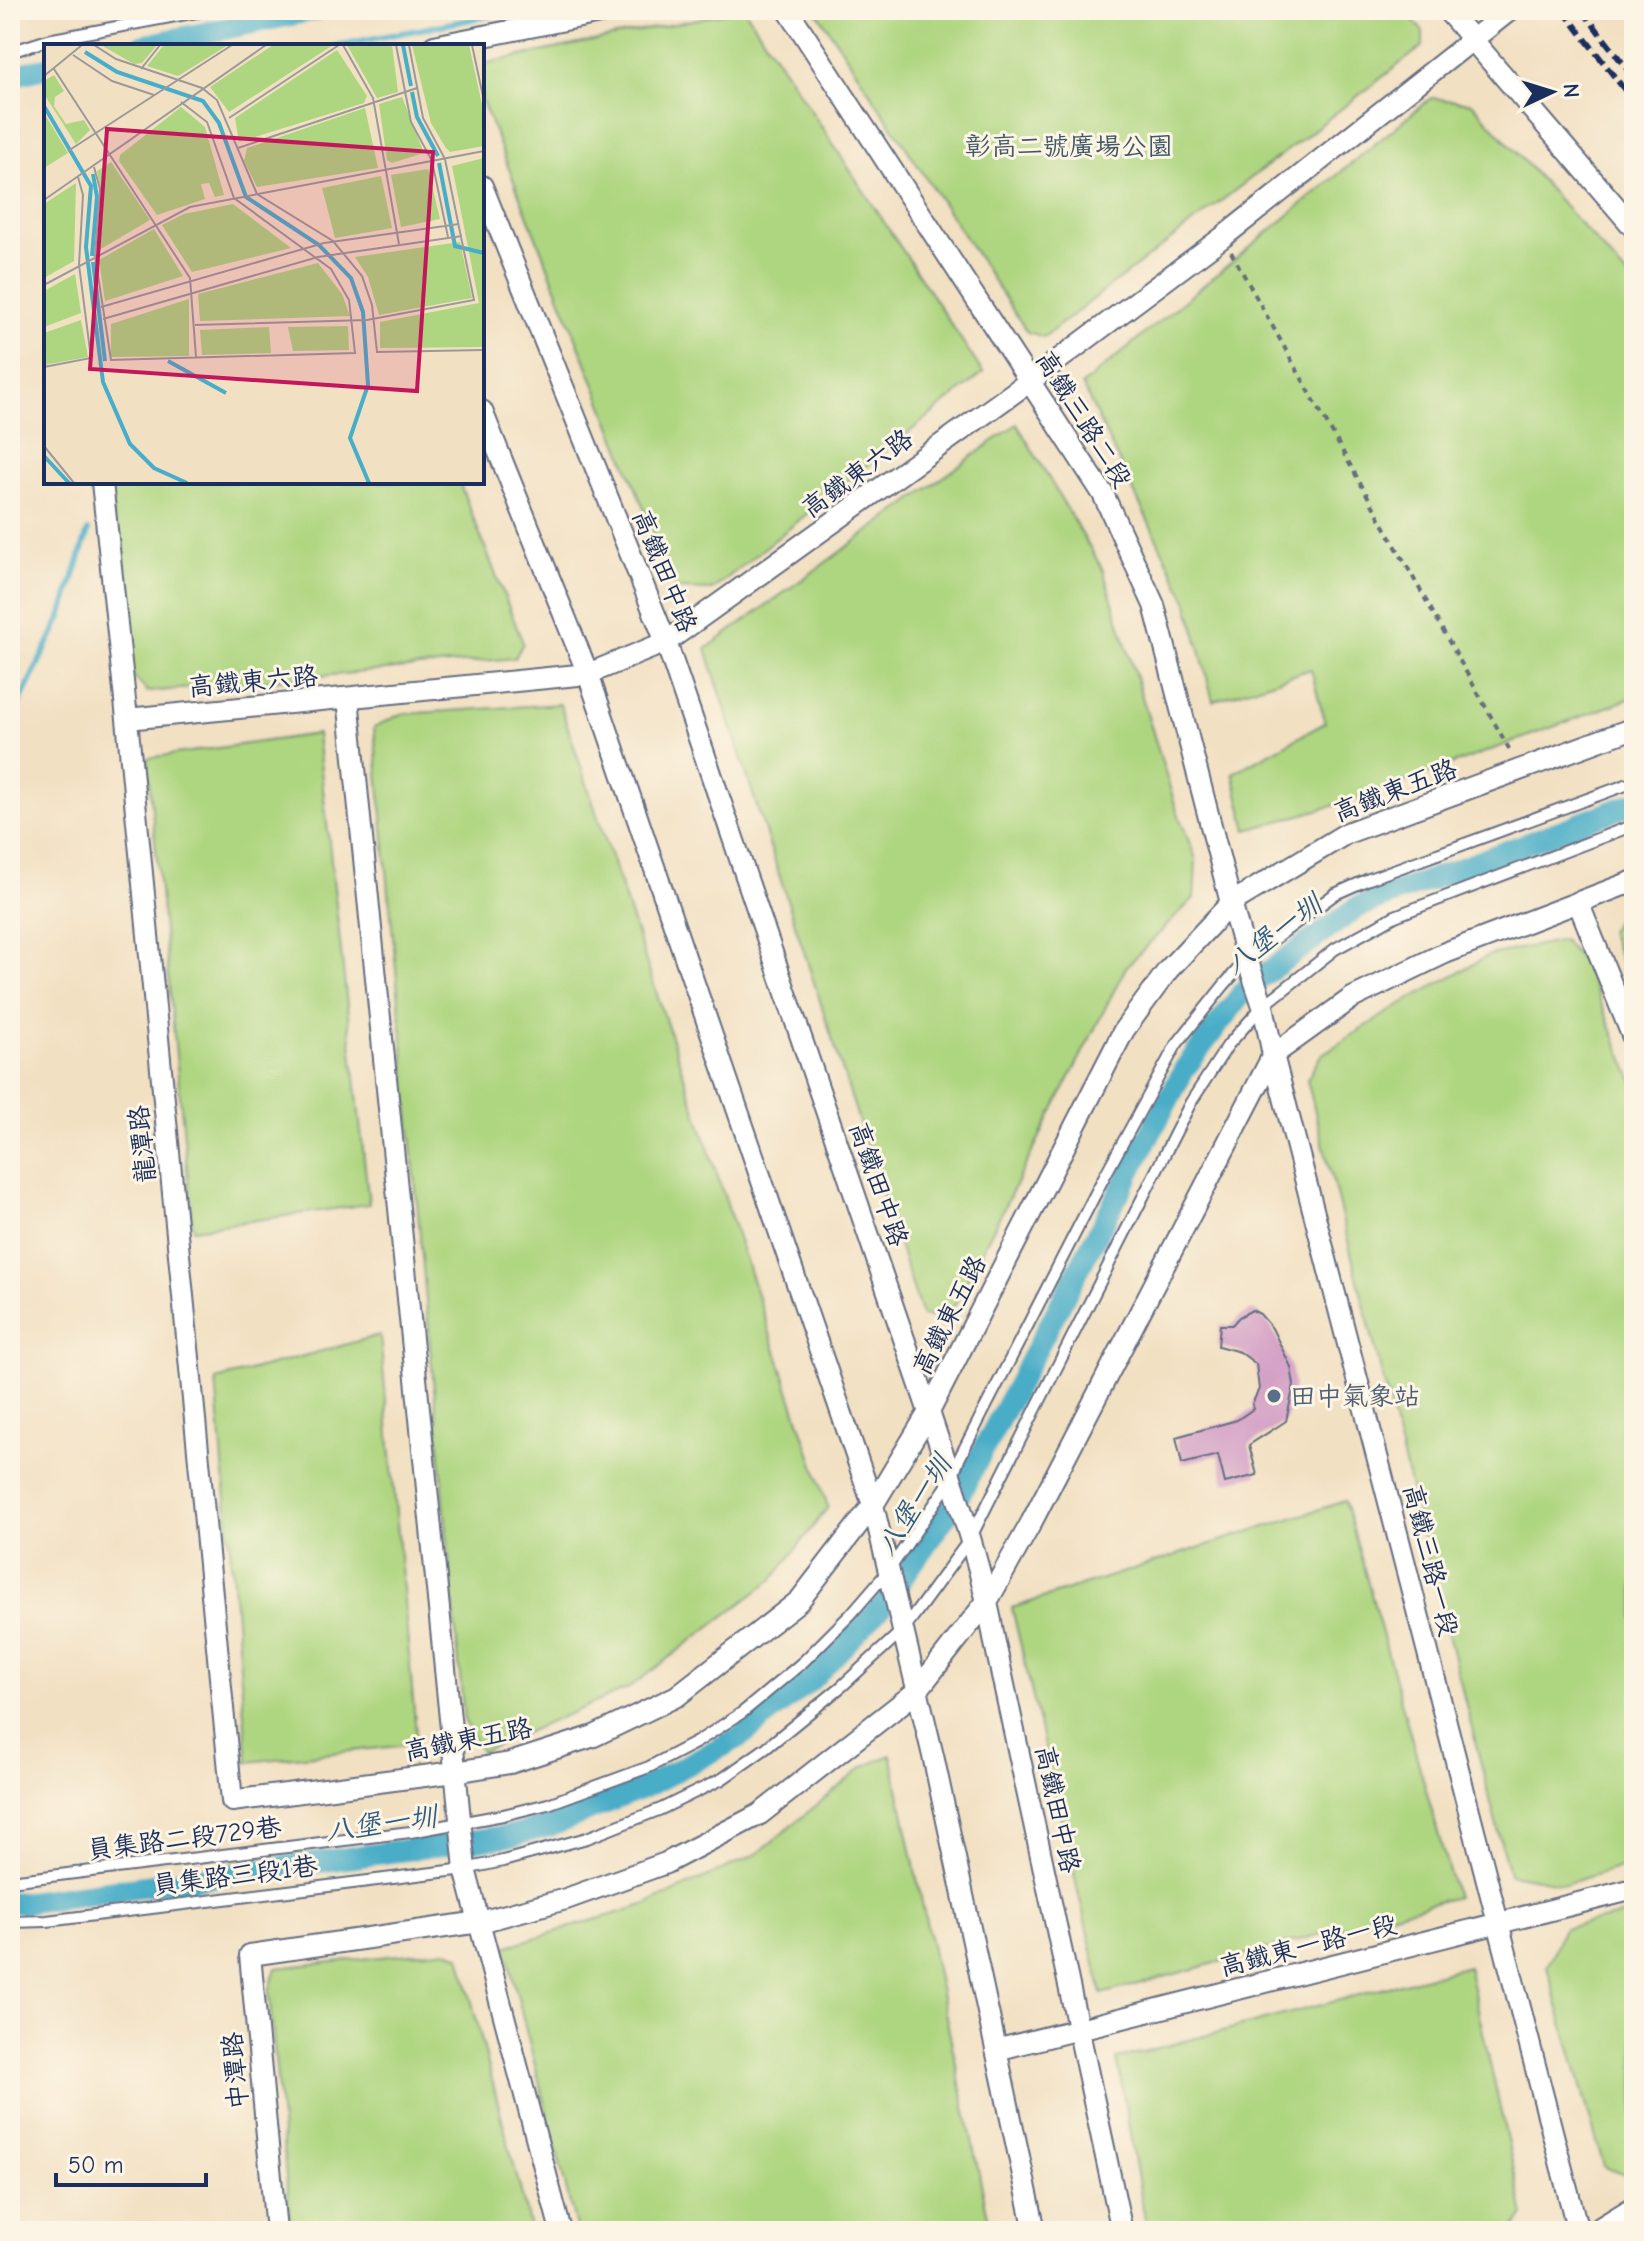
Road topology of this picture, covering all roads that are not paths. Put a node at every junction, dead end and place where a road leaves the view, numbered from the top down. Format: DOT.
graph roads {
  1 [pos="207,10"];
  2 [pos="615,10"];
  3 [pos="788,10"];
  4 [pos="1447,10"];
  5 [pos="1510,10"];
  6 [pos="1472,40"];
  7 [pos="444,44"];
  8 [pos="10,52"];
  9 [pos="484,191"];
  10 [pos="1634,228"];
  11 [pos="1030,381"];
  12 [pos="484,416"];
  13 [pos="102,484"];
  14 [pos="666,642"];
  15 [pos="588,674"];
  16 [pos="348,698"];
  17 [pos="127,719"];
  18 [pos="1634,728"];
  19 [pos="1634,782"];
  20 [pos="1634,825"];
  21 [pos="1634,881"];
  22 [pos="1578,902"];
  23 [pos="1231,903"];
  24 [pos="1247,959"];
  25 [pos="1263,1006"];
  26 [pos="1634,1040"];
  27 [pos="1273,1055"];
  28 [pos="929,1412"];
  29 [pos="951,1480"];
  30 [pos="873,1505"];
  31 [pos="970,1539"];
  32 [pos="889,1570"];
  33 [pos="988,1600"];
  34 [pos="904,1629"];
  35 [pos="916,1692"];
  36 [pos="455,1772"];
  37 [pos="232,1801"];
  38 [pos="459,1823"];
  39 [pos="465,1869"];
  40 [pos="10,1881"];
  41 [pos="1634,1889"];
  42 [pos="10,1922"];
  43 [pos="480,1922"];
  44 [pos="1497,1924"];
  45 [pos="1078,2029"];
  46 [pos="996,2050"];
  47 [pos="1634,2207"];
  48 [pos="276,2231"];
  49 [pos="561,2231"];
  50 [pos="1035,2231"];
  51 [pos="1122,2231"];
  52 [pos="1578,2231"];
  53 [pos="1595,2231"];
  1 -- 8 [label="lane"];
  2 -- 7 [label="street"];
  3 -- 11 [label="street, 高鐵三路二段"];
  4 -- 6 [label="street"];
  5 -- 6 [label="street, 高鐵東六路"];
  6 -- 10 [label="street"];
  6 -- 11 [label="street, 高鐵東六路"];
  9 -- 14 [label="street, 高鐵田中路"];
  11 -- 14 [label="street, 高鐵東六路"];
  11 -- 23 [label="street, 高鐵三路二段"];
  12 -- 15 [label="street"];
  13 -- 17 [label="street, 龍潭路"];
  14 -- 15 [label="street, 高鐵東六路"];
  14 -- 28 [label="street, 高鐵田中路"];
  15 -- 16 [label="street, 高鐵東六路"];
  15 -- 30 [label="street"];
  16 -- 17 [label="street, 高鐵東六路"];
  16 -- 36 [label="street"];
  17 -- 37 [label="street, 龍潭路"];
  18 -- 23 [label="street, 高鐵東五路"];
  19 -- 24 [label="lane, 員集路二段729巷"];
  20 -- 25 [label="lane, 員集路三段1巷"];
  21 -- 22 [label="street"];
  22 -- 26 [label="street"];
  22 -- 27 [label="street"];
  23 -- 24 [label="street, 高鐵三路一段"];
  23 -- 28 [label="street, 高鐵東五路"];
  24 -- 25 [label="street, 高鐵三路一段"];
  24 -- 29 [label="lane, 員集路二段729巷"];
  25 -- 27 [label="street, 高鐵三路一段"];
  25 -- 31 [label="lane, 員集路三段1巷"];
  27 -- 33 [label="street"];
  27 -- 44 [label="street, 高鐵三路一段"];
  28 -- 29 [label="street, 高鐵田中路"];
  28 -- 30 [label="street, 高鐵東五路"];
  29 -- 31 [label="street, 高鐵田中路"];
  29 -- 32 [label="lane, 員集路二段729巷"];
  30 -- 32 [label="street"];
  30 -- 36 [label="street, 高鐵東五路"];
  31 -- 33 [label="street, 高鐵田中路"];
  31 -- 34 [label="lane, 員集路三段1巷"];
  32 -- 34 [label="street"];
  32 -- 38 [label="lane, 員集路二段729巷"];
  33 -- 35 [label="street"];
  33 -- 45 [label="street, 高鐵田中路"];
  34 -- 35 [label="street"];
  34 -- 39 [label="lane, 員集路三段1巷"];
  35 -- 43 [label="street"];
  35 -- 46 [label="street"];
  36 -- 37 [label="street, 高鐵東五路"];
  36 -- 38 [label="street"];
  38 -- 39 [label="street"];
  38 -- 40 [label="lane, 員集路二段729巷"];
  39 -- 42 [label="lane, 員集路三段1巷"];
  39 -- 43 [label="street"];
  41 -- 44 [label="street, 高鐵東一路一段"];
  43 -- 48 [label="street, 中潭路"];
  43 -- 49 [label="street"];
  44 -- 45 [label="street, 高鐵東一路一段"];
  44 -- 52 [label="street, 高鐵三路一段"];
  45 -- 46 [label="street, 高鐵東一路一段"];
  45 -- 51 [label="street, 高鐵田中路"];
  46 -- 50 [label="street"];
  47 -- 53 [label="street"];
}
